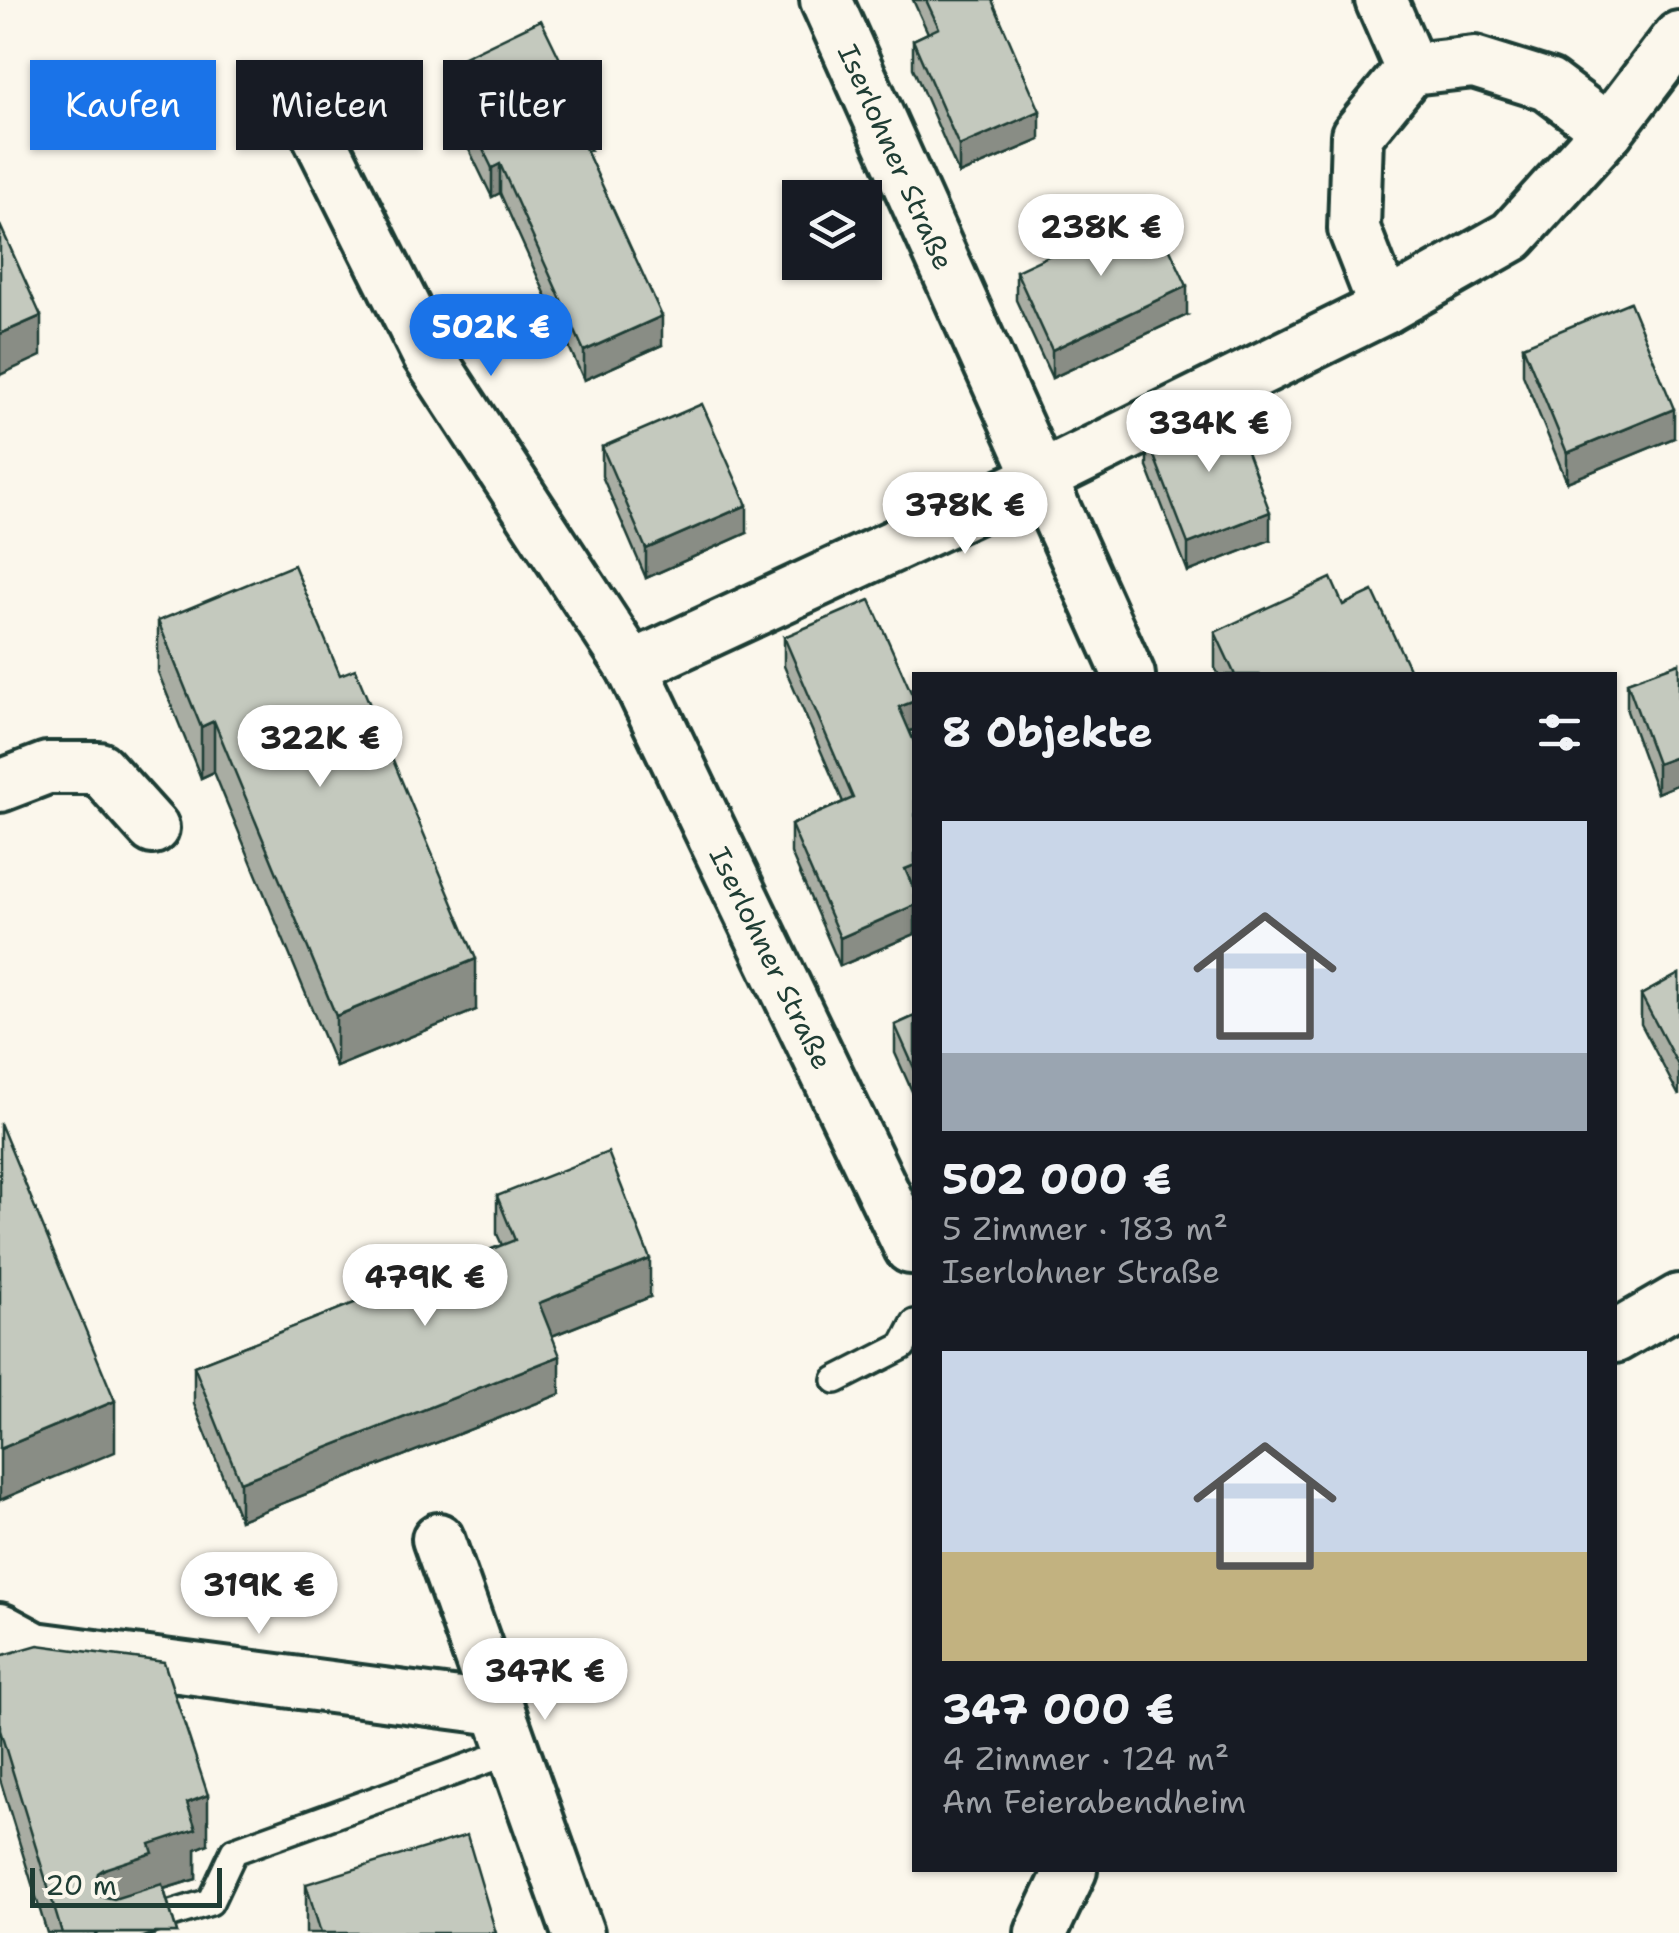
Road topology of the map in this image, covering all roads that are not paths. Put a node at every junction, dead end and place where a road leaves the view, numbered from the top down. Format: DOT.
graph roads {
  1 [pos="826,0"];
  2 [pos="1381,0"];
  3 [pos="1679,37"];
  4 [pos="1411,69"];
  5 [pos="1608,130"];
  6 [pos="326,150"];
  7 [pos="1385,308"];
  8 [pos="1040,478"];
  9 [pos="632,667"];
  10 [pos="1128,672"];
  11 [pos="0,786"];
  12 [pos="153,828"];
  13 [pos="912,1256"];
  14 [pos="1679,1300"];
  15 [pos="912,1329"];
  16 [pos="1617,1336"];
  17 [pos="836,1380"];
  18 [pos="438,1540"];
  19 [pos="0,1629"];
  20 [pos="505,1730"];
  21 [pos="1071,1872"];
  22 [pos="110,1933"];
  23 [pos="578,1933"];
  24 [pos="1042,1933"];
  1 -- 8 [label="street, Iserlohner Straße"];
  2 -- 4 [label="street"];
  3 -- 5 [label="street"];
  4 -- 5 [label="street"];
  4 -- 7 [label="street"];
  5 -- 7 [label="street"];
  6 -- 9 [label="street, Iserlohner Straße"];
  7 -- 8 [label="street"];
  8 -- 9 [label="street"];
  8 -- 10 [label="street, Iserlohner Straße"];
  9 -- 13 [label="street, Iserlohner Straße"];
  11 -- 12 [label="street"];
  14 -- 16 [label="street"];
  15 -- 17 [label="lane"];
  18 -- 20 [label="street"];
  19 -- 20 [label="street"];
  20 -- 22 [label="lane"];
  20 -- 23 [label="street"];
  21 -- 24 [label="street"];
}
